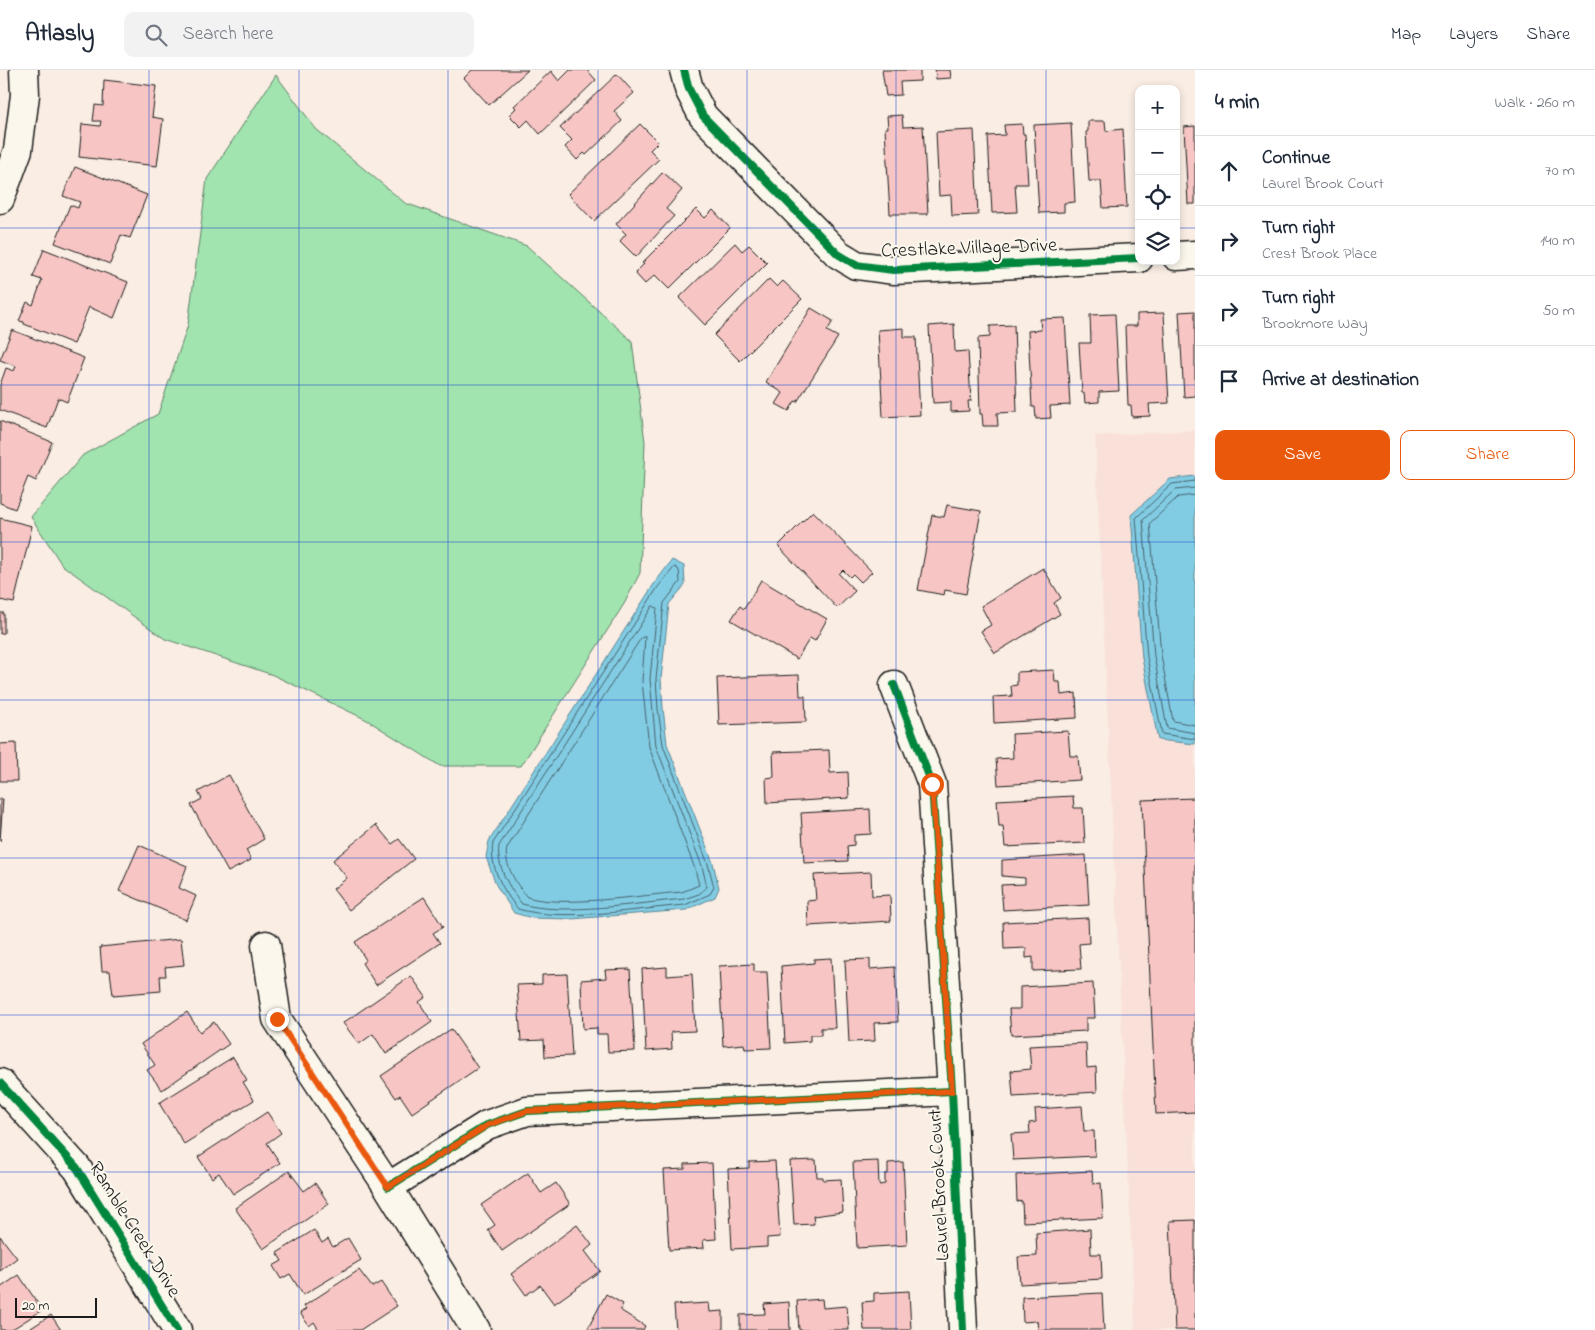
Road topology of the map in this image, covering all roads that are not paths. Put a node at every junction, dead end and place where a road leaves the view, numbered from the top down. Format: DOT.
graph roads {
  1 [pos="24,70"];
  2 [pos="684,70"];
  3 [pos="0,199"];
  4 [pos="1195,255"];
  5 [pos="1180,256"];
  6 [pos="1135,258"];
  7 [pos="894,685"];
  8 [pos="266,945"];
  9 [pos="0,1083"];
  10 [pos="952,1091"];
  11 [pos="388,1187"];
  12 [pos="177,1330"];
  13 [pos="476,1330"];
  14 [pos="963,1330"];
  1 -- 3 [label="street"];
  2 -- 6 [label="street, Crestlake Village Drive"];
  4 -- 5 [label="street"];
  7 -- 10 [label="street, Laurel Brook Court"];
  8 -- 11 [label="street"];
  9 -- 12 [label="street, Ramble Creek Drive"];
  10 -- 11 [label="street"];
  10 -- 14 [label="street, Laurel Brook Court"];
  11 -- 13 [label="street"];
}
